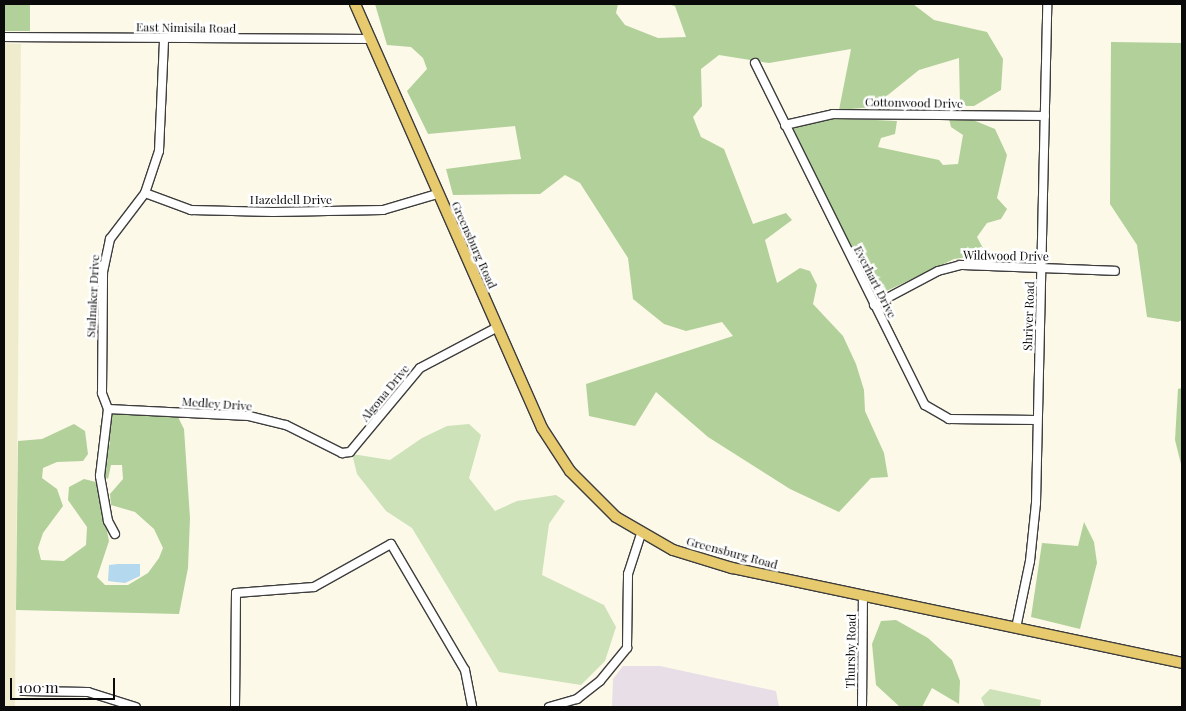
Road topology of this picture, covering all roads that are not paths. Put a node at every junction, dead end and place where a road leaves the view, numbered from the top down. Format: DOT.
graph roads {
  1 [pos="355,4"];
  2 [pos="1047,4"];
  3 [pos="4,37"];
  4 [pos="164,39"];
  5 [pos="369,39"];
  6 [pos="755,63"];
  7 [pos="1045,116"];
  8 [pos="785,125"];
  9 [pos="145,192"];
  10 [pos="437,194"];
  11 [pos="1041,268"];
  12 [pos="1115,271"];
  13 [pos="874,305"];
  14 [pos="496,328"];
  15 [pos="108,409"];
  16 [pos="1037,420"];
  17 [pos="348,452"];
  18 [pos="115,534"];
  19 [pos="641,534"];
  20 [pos="863,596"];
  21 [pos="1016,628"];
  22 [pos="1182,663"];
  23 [pos="24,690"];
  24 [pos="109,704"];
  25 [pos="136,707"];
  26 [pos="235,707"];
  27 [pos="472,707"];
  28 [pos="549,707"];
  29 [pos="862,707"];
  1 -- 5 [label="main road, Greensburg Road"];
  2 -- 7 [label="street, Shriver Road"];
  3 -- 4 [label="street, East Nimisila Road"];
  4 -- 5 [label="street, East Nimisila Road"];
  4 -- 9 [label="street, Stalnaker Drive"];
  5 -- 10 [label="main road, Greensburg Road"];
  6 -- 8 [label="street, Everhart Drive"];
  7 -- 8 [label="street, Cottonwood Drive"];
  7 -- 11 [label="street, Shriver Road"];
  8 -- 13 [label="street, Everhart Drive"];
  9 -- 10 [label="street, Hazeldell Drive"];
  9 -- 15 [label="street, Stalnaker Drive"];
  10 -- 14 [label="main road, Greensburg Road"];
  11 -- 12 [label="street, Wildwood Drive"];
  11 -- 13 [label="street, Wildwood Drive"];
  11 -- 16 [label="street, Shriver Road"];
  13 -- 16 [label="street, Everhart Drive"];
  14 -- 17 [label="street, Algona Drive"];
  14 -- 19 [label="main road, Greensburg Road"];
  15 -- 17 [label="street, Medley Drive"];
  15 -- 18 [label="street, Stalnaker Drive"];
  16 -- 21 [label="street, Shriver Road"];
  19 -- 20 [label="main road, Greensburg Road"];
  19 -- 28 [label="street"];
  20 -- 21 [label="main road, Greensburg Road"];
  20 -- 29 [label="street, Thursby Road"];
  21 -- 22 [label="main road, Greensburg Road"];
  23 -- 24 [label="street"];
  24 -- 25 [label="street"];
  26 -- 27 [label="street"];
}
